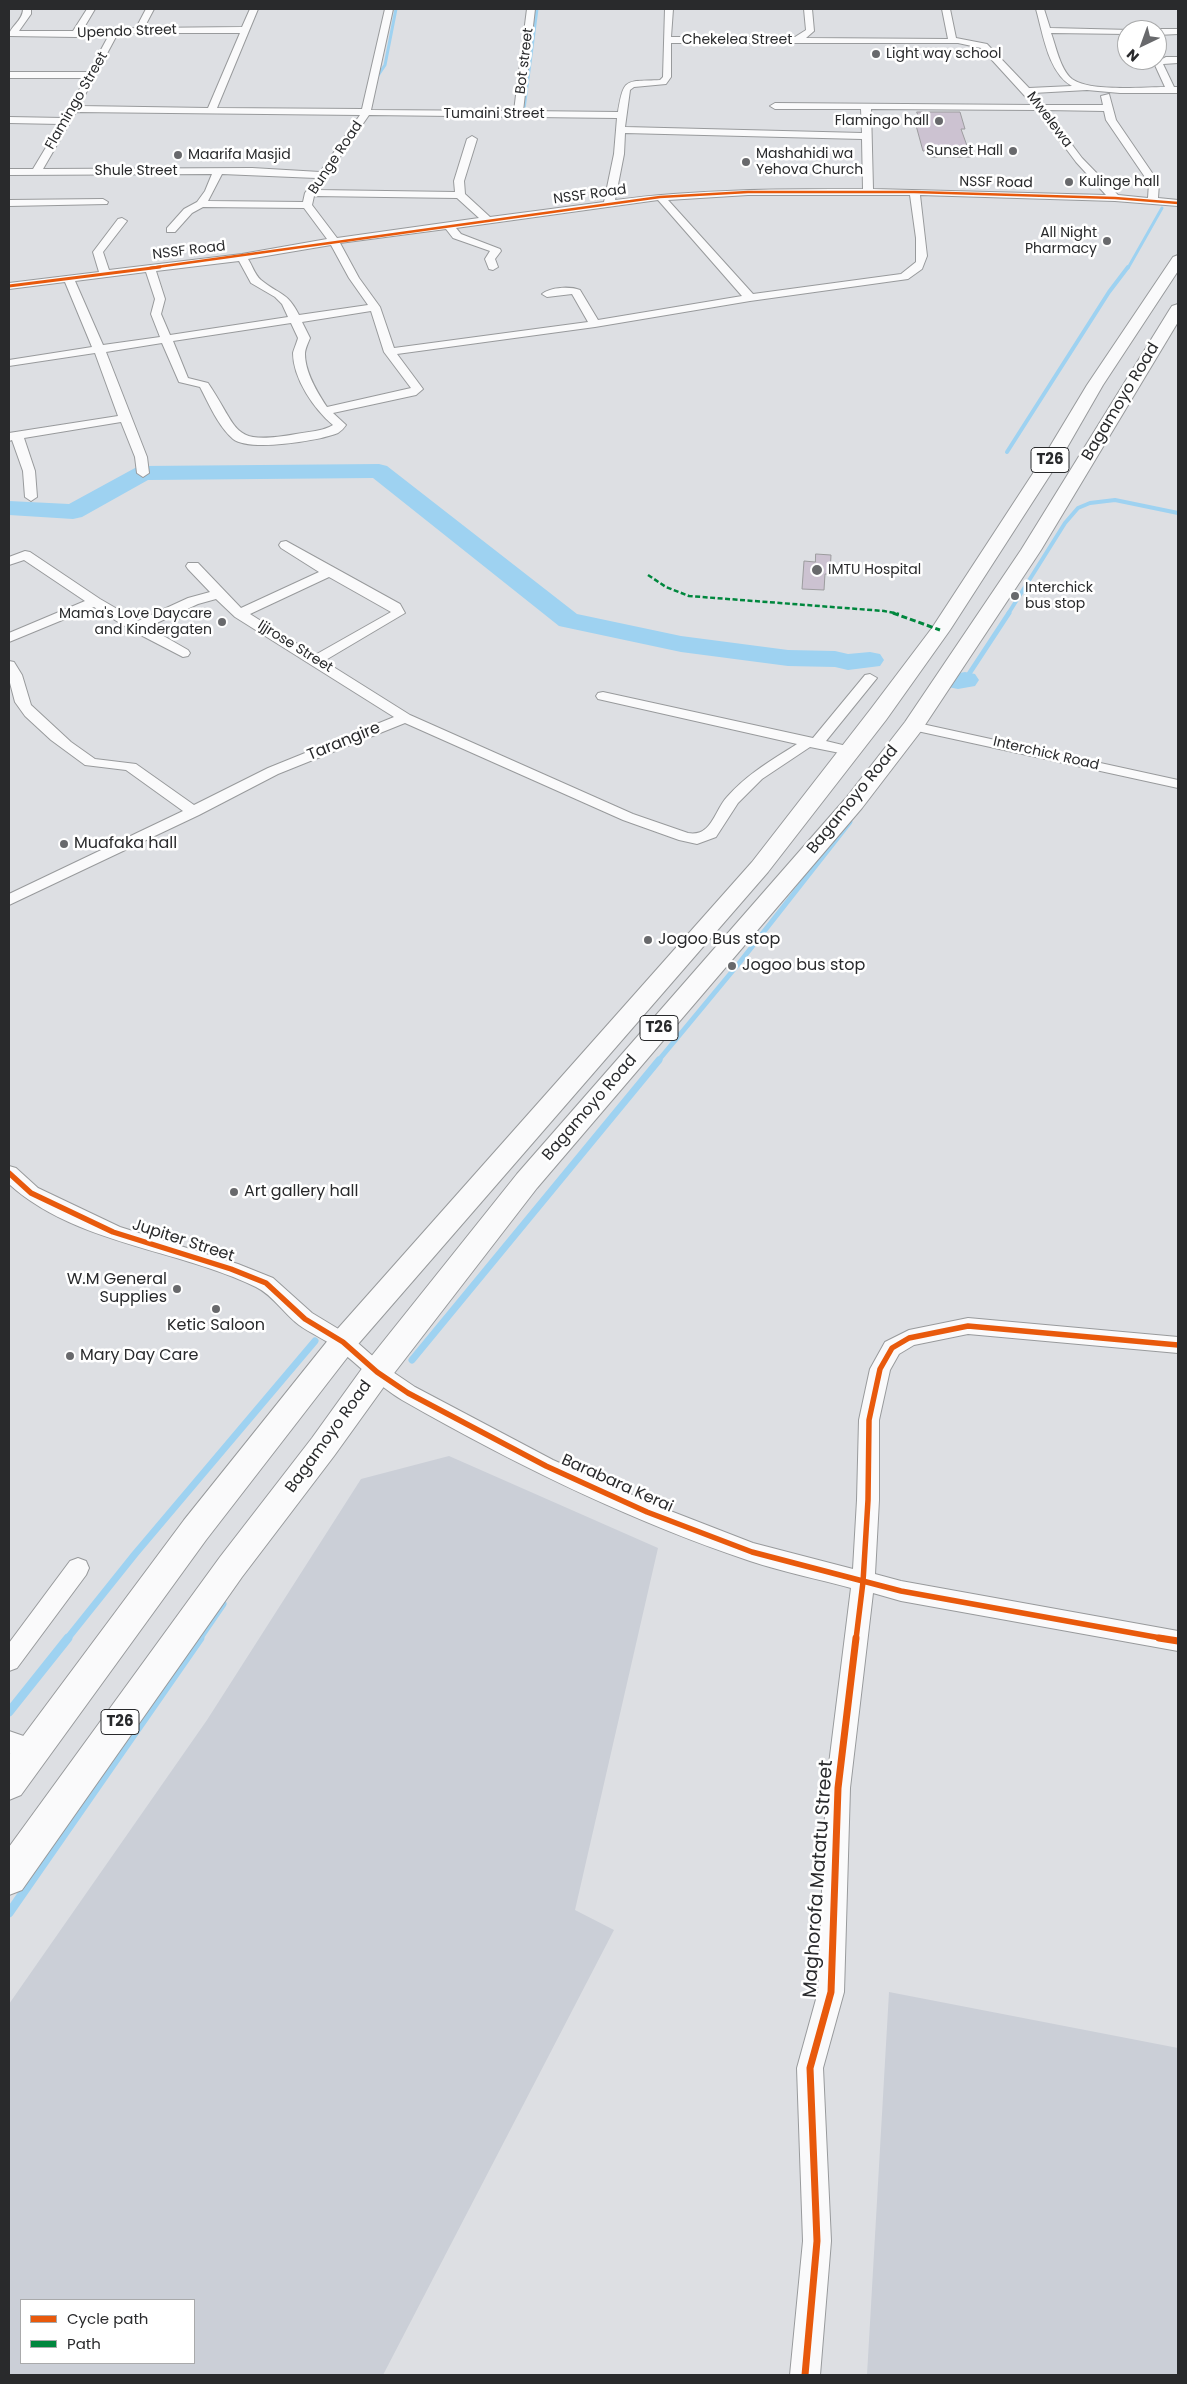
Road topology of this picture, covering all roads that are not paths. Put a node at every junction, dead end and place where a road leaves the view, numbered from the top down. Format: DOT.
graph roads {
  1 [pos="27,9"];
  2 [pos="91,9"];
  3 [pos="150,9"];
  4 [pos="254,9"];
  5 [pos="389,9"];
  6 [pos="531,9"];
  7 [pos="669,9"];
  8 [pos="808,9"];
  9 [pos="946,9"];
  10 [pos="1040,9"];
  11 [pos="139,30"];
  12 [pos="245,30"];
  13 [pos="1047,30"];
  14 [pos="115,31"];
  15 [pos="1117,31"];
  16 [pos="11,34"];
  17 [pos="76,34"];
  18 [pos="668,40"];
  19 [pos="797,40"];
  20 [pos="955,42"];
  21 [pos="1178,60"];
  22 [pos="9,74"];
  23 [pos="93,75"];
  24 [pos="1090,88"];
  25 [pos="1174,89"];
  26 [pos="1027,91"];
  27 [pos="775,106"];
  28 [pos="866,108"];
  29 [pos="1109,108"];
  30 [pos="72,109"];
  31 [pos="1039,109"];
  32 [pos="212,110"];
  33 [pos="366,113"];
  34 [pos="518,114"];
  35 [pos="622,115"];
  36 [pos="9,120"];
  37 [pos="65,121"];
  38 [pos="620,130"];
  39 [pos="867,136"];
  40 [pos="472,139"];
  41 [pos="37,171"];
  42 [pos="218,171"];
  43 [pos="9,172"];
  44 [pos="322,175"];
  45 [pos="868,192"];
  46 [pos="914,192"];
  47 [pos="310,193"];
  48 [pos="460,194"];
  49 [pos="660,197"];
  50 [pos="1115,198"];
  51 [pos="1153,201"];
  52 [pos="103,202"];
  53 [pos="9,203"];
  54 [pos="609,203"];
  55 [pos="1178,203"];
  56 [pos="201,204"];
  57 [pos="307,205"];
  58 [pos="487,220"];
  59 [pos="122,221"];
  60 [pos="449,226"];
  61 [pos="171,230"];
  62 [pos="334,241"];
  63 [pos="242,256"];
  64 [pos="1178,260"];
  65 [pos="150,267"];
  66 [pos="493,267"];
  67 [pos="105,274"];
  68 [pos="69,279"];
  69 [pos="9,286"];
  70 [pos="547,294"];
  71 [pos="750,298"];
  72 [pos="374,307"];
  73 [pos="1178,309"];
  74 [pos="297,320"];
  75 [pos="595,324"];
  76 [pos="167,340"];
  77 [pos="99,350"];
  78 [pos="390,352"];
  79 [pos="9,363"];
  80 [pos="324,411"];
  81 [pos="125,418"];
  82 [pos="13,436"];
  83 [pos="143,473"];
  84 [pos="31,496"];
  85 [pos="286,545"];
  86 [pos="9,561"];
  87 [pos="193,566"];
  88 [pos="329,572"];
  89 [pos="220,594"];
  90 [pos="95,602"];
  91 [pos="240,614"];
  92 [pos="136,627"];
  93 [pos="9,638"];
  94 [pos="183,654"];
  95 [pos="316,660"];
  96 [pos="9,666"];
  97 [pos="870,678"];
  98 [pos="603,696"];
  99 [pos="405,718"];
  100 [pos="913,726"];
  101 [pos="812,743"];
  102 [pos="850,751"];
  103 [pos="1178,784"];
  104 [pos="194,812"];
  105 [pos="9,900"];
  106 [pos="13,1183"];
  107 [pos="343,1342"];
  108 [pos="1178,1345"];
  109 [pos="377,1372"];
  110 [pos="78,1568"];
  111 [pos="863,1582"];
  112 [pos="1178,1640"];
  113 [pos="9,1660"];
  114 [pos="21,1746"];
  115 [pos="9,1784"];
  116 [pos="9,1877"];
  117 [pos="805,2375"];
  1 -- 16 [label="street"];
  2 -- 17 [label="street"];
  3 -- 11 [label="street"];
  4 -- 12 [label="street"];
  5 -- 33 [label="street, Bunge Road"];
  6 -- 34 [label="street, Bot street"];
  7 -- 18 [label="street"];
  8 -- 19 [label="street, Chekelea Street"];
  9 -- 20 [label="street"];
  10 -- 13 [label="street"];
  11 -- 12 [label="street, Upendo Street"];
  11 -- 14 [label="street, Upendo Street"];
  12 -- 32 [label="street"];
  13 -- 15 [label="street"];
  13 -- 24 [label="street"];
  14 -- 17 [label="street, Upendo Street"];
  14 -- 23 [label="street, Flamingo Street"];
  16 -- 17 [label="street, Upendo Street"];
  18 -- 19 [label="street, Chekelea Street"];
  18 -- 35 [label="street"];
  19 -- 20 [label="street"];
  20 -- 26 [label="street, Mwelewa"];
  21 -- 25 [label="street"];
  22 -- 23 [label="street"];
  23 -- 30 [label="street, Flamingo Street"];
  24 -- 25 [label="street"];
  24 -- 26 [label="street"];
  24 -- 29 [label="street"];
  26 -- 31 [label="street, Mwelewa"];
  27 -- 28 [label="street"];
  28 -- 31 [label="street"];
  28 -- 39 [label="street"];
  29 -- 31 [label="street"];
  29 -- 51 [label="street"];
  30 -- 32 [label="street"];
  30 -- 37 [label="street, Flamingo Street"];
  31 -- 50 [label="street, Mwelewa"];
  32 -- 33 [label="street"];
  33 -- 34 [label="street, Tumaini Street"];
  33 -- 44 [label="street, Bunge Road"];
  34 -- 35 [label="street, Tumaini Street"];
  35 -- 38 [label="street"];
  36 -- 37 [label="street"];
  37 -- 41 [label="street, Flamingo Street"];
  38 -- 39 [label="street"];
  38 -- 54 [label="street"];
  39 -- 45 [label="street"];
  40 -- 48 [label="street"];
  41 -- 42 [label="street, Shule Street"];
  41 -- 43 [label="street, Shule Street"];
  42 -- 44 [label="street, Shule Street"];
  42 -- 56 [label="street"];
  44 -- 47 [label="street, Bunge Road"];
  45 -- 46 [label="street, NSSF Road"];
  45 -- 49 [label="street, NSSF Road"];
  46 -- 50 [label="street, NSSF Road"];
  46 -- 71 [label="street"];
  47 -- 48 [label="street"];
  47 -- 57 [label="street, Bunge Road"];
  48 -- 58 [label="street"];
  49 -- 54 [label="street, NSSF Road"];
  49 -- 71 [label="street"];
  50 -- 51 [label="street, NSSF Road"];
  51 -- 55 [label="street, NSSF Road"];
  52 -- 53 [label="street"];
  54 -- 58 [label="street, NSSF Road"];
  56 -- 57 [label="street"];
  56 -- 61 [label="street"];
  57 -- 62 [label="street, Bunge Road"];
  58 -- 60 [label="street, NSSF Road"];
  59 -- 67 [label="street"];
  60 -- 62 [label="street, NSSF Road"];
  60 -- 66 [label="street"];
  62 -- 63 [label="street, NSSF Road"];
  62 -- 72 [label="street, Bunge Road"];
  63 -- 65 [label="street, NSSF Road"];
  63 -- 74 [label="street"];
  64 -- 102 [label="highway, Bagamoyo Road / T26"];
  65 -- 67 [label="street, NSSF Road"];
  65 -- 76 [label="street"];
  67 -- 68 [label="street, NSSF Road"];
  68 -- 69 [label="street, NSSF Road"];
  68 -- 77 [label="street"];
  70 -- 75 [label="street"];
  71 -- 75 [label="street"];
  72 -- 74 [label="street"];
  72 -- 78 [label="street, Bunge Road"];
  73 -- 100 [label="highway, Bagamoyo Road / T26"];
  74 -- 76 [label="street"];
  74 -- 80 [label="street"];
  75 -- 78 [label="street"];
  76 -- 77 [label="street"];
  76 -- 80 [label="street"];
  77 -- 79 [label="street"];
  77 -- 81 [label="street"];
  78 -- 80 [label="street, Bunge Road"];
  81 -- 82 [label="street"];
  81 -- 83 [label="street"];
  82 -- 84 [label="street"];
  85 -- 88 [label="street"];
  86 -- 90 [label="street"];
  87 -- 89 [label="street, Ijjrose Street"];
  88 -- 91 [label="street"];
  88 -- 95 [label="street"];
  89 -- 91 [label="street, Ijjrose Street"];
  89 -- 92 [label="street"];
  90 -- 92 [label="street"];
  90 -- 93 [label="street"];
  91 -- 95 [label="street, Ijjrose Street"];
  92 -- 94 [label="street"];
  95 -- 99 [label="street, Ijjrose Street"];
  96 -- 104 [label="street"];
  97 -- 101 [label="street"];
  98 -- 101 [label="street"];
  99 -- 101 [label="street"];
  99 -- 104 [label="street, Tarangire"];
  100 -- 103 [label="street, Interchick Road"];
  100 -- 109 [label="highway, Bagamoyo Road / T26"];
  101 -- 102 [label="street"];
  102 -- 107 [label="highway, Bagamoyo Road / T26"];
  104 -- 105 [label="street, Tarangire"];
  106 -- 107 [label="street, Jupiter Street"];
  107 -- 109 [label="street, Jupiter Street"];
  107 -- 114 [label="highway, Bagamoyo Road / T26"];
  108 -- 111 [label="street, Maghorofa Matatu Street"];
  109 -- 111 [label="street, Barabara Kerai"];
  109 -- 116 [label="highway, Bagamoyo Road / T26"];
  110 -- 113 [label="street"];
  111 -- 112 [label="street"];
  111 -- 117 [label="street, Maghorofa Matatu Street"];
  114 -- 115 [label="highway, Bagamoyo Road / T26"];
}
